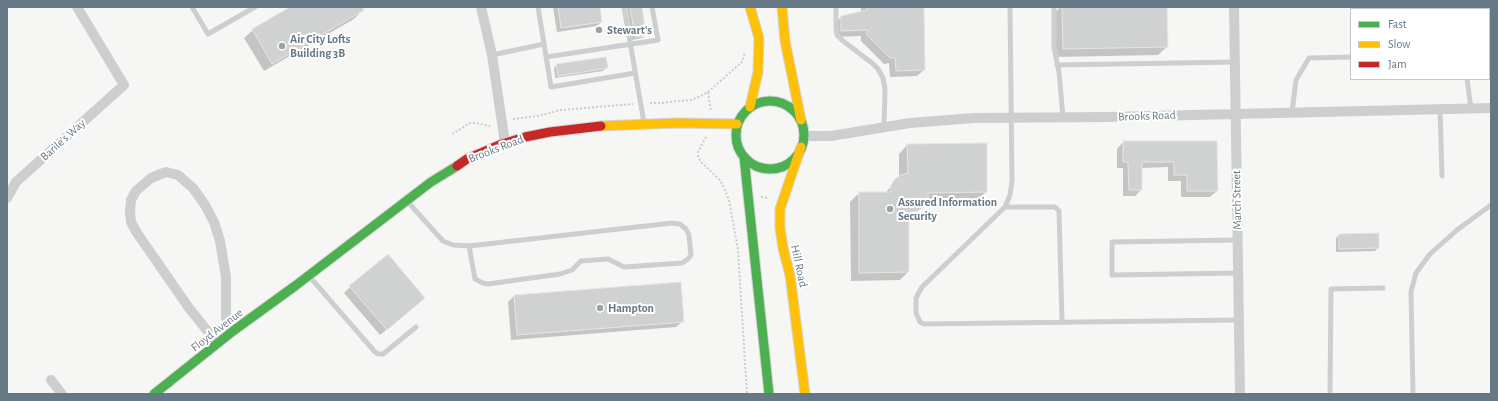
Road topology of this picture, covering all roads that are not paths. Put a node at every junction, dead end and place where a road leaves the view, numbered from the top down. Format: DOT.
graph roads {
  1 [pos="77,7"];
  2 [pos="192,7"];
  3 [pos="255,7"];
  4 [pos="482,7"];
  5 [pos="538,7"];
  6 [pos="624,7"];
  7 [pos="652,7"];
  8 [pos="750,7"];
  9 [pos="782,7"];
  10 [pos="836,7"];
  11 [pos="1010,7"];
  12 [pos="1054,7"];
  13 [pos="1234,7"];
  14 [pos="544,44"];
  15 [pos="630,44"];
  16 [pos="492,55"];
  17 [pos="546,57"];
  18 [pos="1350,57"];
  19 [pos="1235,62"];
  20 [pos="1057,65"];
  21 [pos="635,73"];
  22 [pos="1467,80"];
  23 [pos="750,107"];
  24 [pos="1491,108"];
  25 [pos="1440,109"];
  26 [pos="1471,109"];
  27 [pos="1292,112"];
  28 [pos="1236,113"];
  29 [pos="1063,117"];
  30 [pos="1012,118"];
  31 [pos="644,124"];
  32 [pos="737,124"];
  33 [pos="802,125"];
  34 [pos="884,127"];
  35 [pos="804,136"];
  36 [pos="505,143"];
  37 [pos="802,147"];
  38 [pos="744,157"];
  39 [pos="1442,176"];
  40 [pos="7,198"];
  41 [pos="406,200"];
  42 [pos="1491,205"];
  43 [pos="1005,207"];
  44 [pos="1238,240"];
  45 [pos="469,246"];
  46 [pos="1239,273"];
  47 [pos="309,275"];
  48 [pos="295,286"];
  49 [pos="1383,288"];
  50 [pos="1239,320"];
  51 [pos="1062,322"];
  52 [pos="416,327"];
  53 [pos="234,331"];
  54 [pos="217,344"];
  55 [pos="51,380"];
  56 [pos="62,394"];
  57 [pos="154,394"];
  58 [pos="769,394"];
  59 [pos="805,394"];
  60 [pos="1240,394"];
  61 [pos="1330,394"];
  62 [pos="1413,394"];
  1 -- 40 [label="street, Barile's Way"];
  2 -- 3 [label="lane"];
  4 -- 16 [label="street"];
  5 -- 14 [label="lane"];
  6 -- 15 [label="lane"];
  7 -- 15 [label="lane"];
  8 -- 23 [label="main road"];
  9 -- 33 [label="main road"];
  10 -- 34 [label="lane"];
  11 -- 30 [label="lane"];
  12 -- 20 [label="lane"];
  13 -- 19 [label="street, March Street"];
  14 -- 16 [label="lane"];
  14 -- 17 [label="lane"];
  15 -- 17 [label="lane"];
  15 -- 21 [label="lane"];
  16 -- 36 [label="street"];
  17 -- 21 [label="lane"];
  18 -- 27 [label="lane"];
  19 -- 20 [label="lane"];
  19 -- 28 [label="street, March Street"];
  20 -- 29 [label="lane"];
  21 -- 31 [label="lane"];
  22 -- 26 [label="lane"];
  23 -- 32 [label="main road"];
  23 -- 33 [label="main road"];
  24 -- 26 [label="street, Brooks Road"];
  25 -- 26 [label="street, Brooks Road"];
  25 -- 27 [label="street, Brooks Road"];
  25 -- 39 [label="lane"];
  27 -- 28 [label="street, Brooks Road"];
  28 -- 29 [label="street, Brooks Road"];
  28 -- 44 [label="street, March Street"];
  29 -- 30 [label="street, Brooks Road"];
  30 -- 34 [label="street, Brooks Road"];
  30 -- 43 [label="lane"];
  31 -- 32 [label="main road, Brooks Road"];
  31 -- 36 [label="main road, Brooks Road"];
  32 -- 38 [label="main road"];
  33 -- 35 [label="main road"];
  34 -- 35 [label="street, Brooks Road"];
  35 -- 37 [label="main road"];
  36 -- 41 [label="main road, Brooks Road"];
  37 -- 38 [label="main road"];
  37 -- 59 [label="main road, Hill Road"];
  38 -- 58 [label="main road"];
  41 -- 45 [label="lane"];
  41 -- 47 [label="main road, Brooks Road"];
  42 -- 62 [label="lane"];
  43 -- 51 [label="lane"];
  43 -- 51 [label="lane"];
  44 -- 46 [label="street, March Street"];
  44 -- 46 [label="lane"];
  45 -- 45 [label="lane"];
  46 -- 50 [label="street, March Street"];
  47 -- 48 [label="main road, Brooks Road"];
  47 -- 52 [label="lane"];
  48 -- 53 [label="main road, Floyd Avenue"];
  49 -- 61 [label="lane"];
  50 -- 51 [label="lane"];
  50 -- 60 [label="street, March Street"];
  53 -- 54 [label="main road, Floyd Avenue"];
  53 -- 54 [label="street"];
  54 -- 57 [label="main road, Floyd Avenue"];
  55 -- 56 [label="street"];
}
